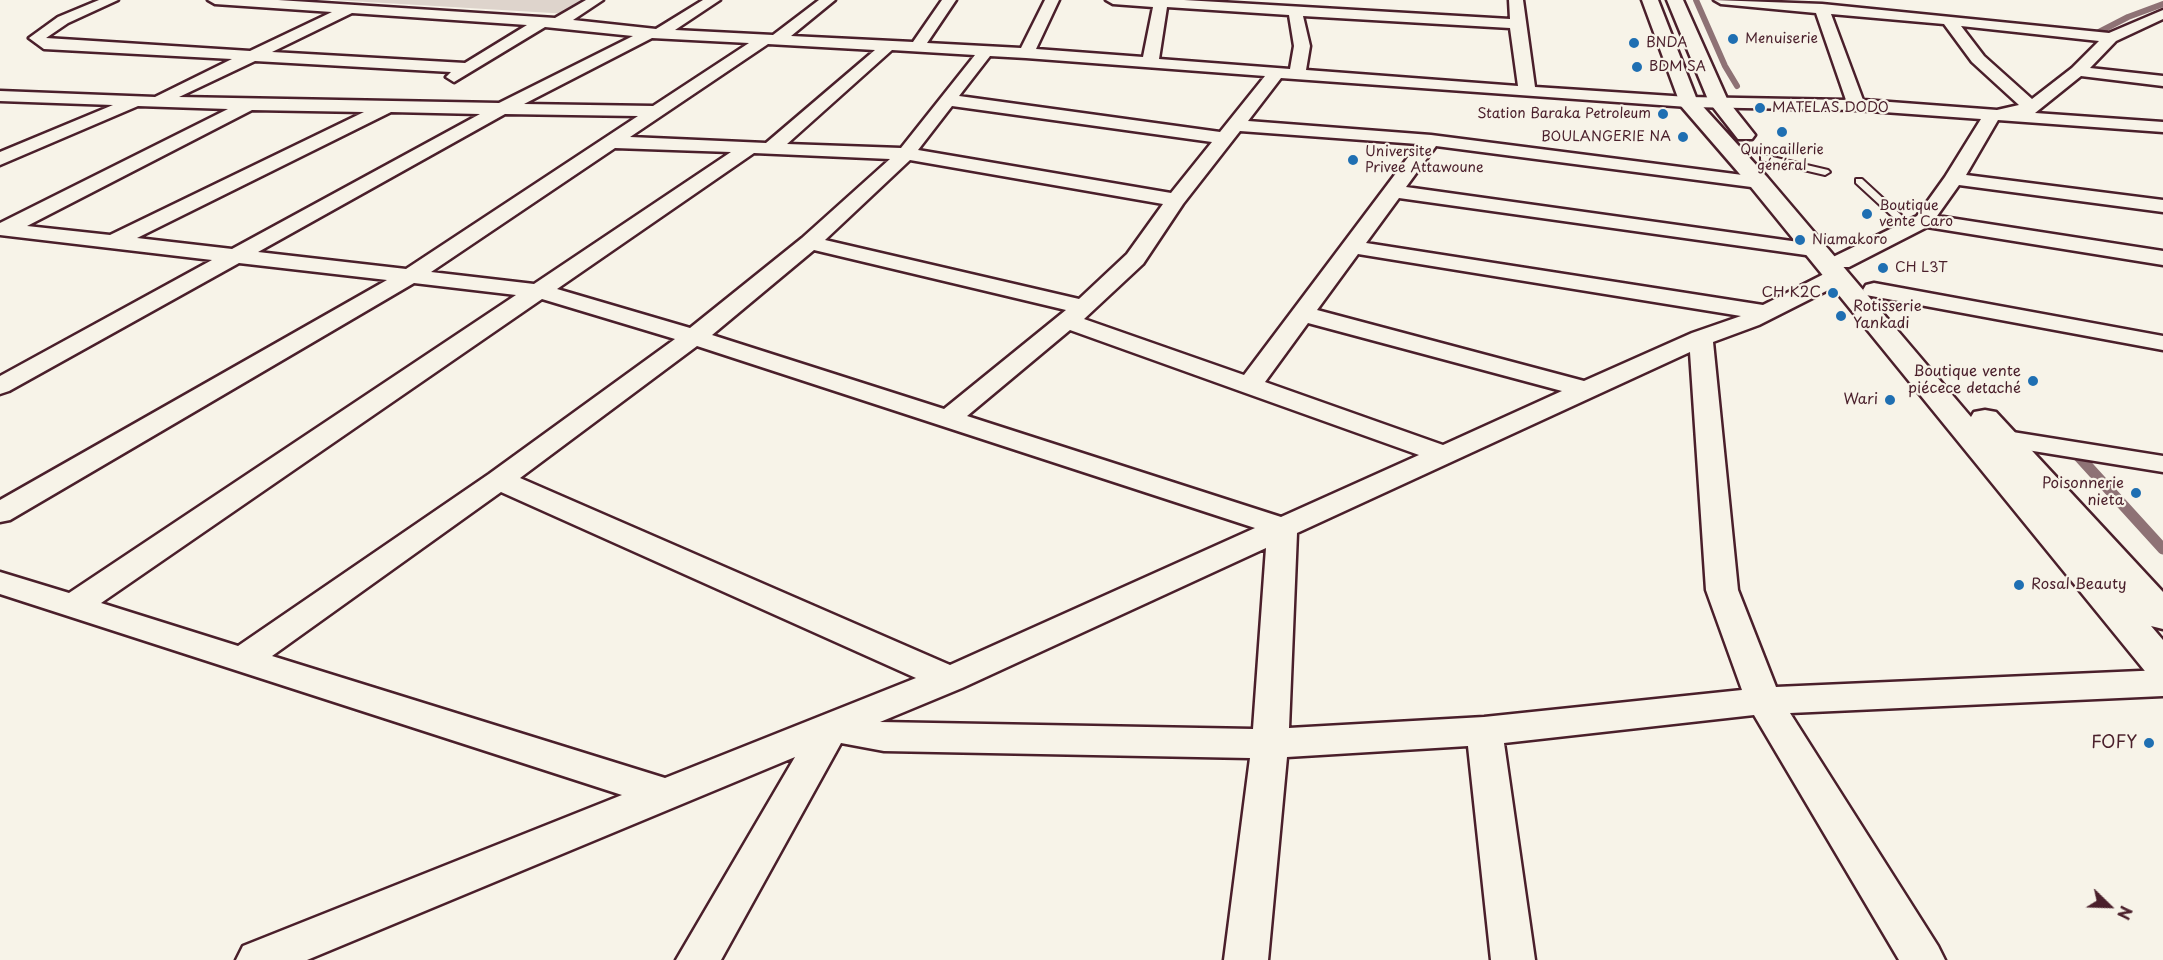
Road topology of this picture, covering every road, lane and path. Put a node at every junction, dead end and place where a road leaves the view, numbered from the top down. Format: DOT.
graph roads {
  1 [pos="111,0"];
  2 [pos="216,0"];
  3 [pos="596,0"];
  4 [pos="713,0"];
  5 [pos="828,0"];
  6 [pos="949,0"];
  7 [pos="1052,0"];
  8 [pos="1113,0"];
  9 [pos="1516,0"];
  10 [pos="1650,0"];
  11 [pos="1675,0"];
  12 [pos="1721,0"];
  13 [pos="1161,3"];
  14 [pos="1210,3"];
  15 [pos="1822,8"];
  16 [pos="1973,8"];
  17 [pos="348,9"];
  18 [pos="1295,10"];
  19 [pos="2163,14"];
  20 [pos="1949,20"];
  21 [pos="550,23"];
  22 [pos="1985,23"];
  23 [pos="1516,24"];
  24 [pos="655,33"];
  25 [pos="2111,38"];
  26 [pos="770,39"];
  27 [pos="888,46"];
  28 [pos="917,47"];
  29 [pos="986,51"];
  30 [pos="1026,53"];
  31 [pos="255,55"];
  32 [pos="1150,62"];
  33 [pos="470,68"];
  34 [pos="2078,71"];
  35 [pos="1277,72"];
  36 [pos="1297,73"];
  37 [pos="2163,81"];
  38 [pos="1527,92"];
  39 [pos="0,96"];
  40 [pos="949,100"];
  41 [pos="139,101"];
  42 [pos="158,102"];
  43 [pos="1688,102"];
  44 [pos="1719,102"];
  45 [pos="249,105"];
  46 [pos="1856,105"];
  47 [pos="399,106"];
  48 [pos="505,107"];
  49 [pos="2032,108"];
  50 [pos="658,111"];
  51 [pos="1992,116"];
  52 [pos="2163,127"];
  53 [pos="1229,131"];
  54 [pos="612,141"];
  55 [pos="1431,141"];
  56 [pos="761,148"];
  57 [pos="906,154"];
  58 [pos="0,159"];
  59 [pos="1761,170"];
  60 [pos="1825,171"];
  61 [pos="1954,179"];
  62 [pos="1859,180"];
  63 [pos="1394,191"];
  64 [pos="1176,200"];
  65 [pos="2163,206"];
  66 [pos="1916,224"];
  67 [pos="2,229"];
  68 [pos="113,242"];
  69 [pos="810,243"];
  70 [pos="1353,247"];
  71 [pos="1813,250"];
  72 [pos="239,256"];
  73 [pos="2163,258"];
  74 [pos="1839,270"];
  75 [pos="410,276"];
  76 [pos="1874,290"];
  77 [pos="539,291"];
  78 [pos="1763,312"];
  79 [pos="1076,314"];
  80 [pos="1303,314"];
  81 [pos="694,337"];
  82 [pos="1701,338"];
  83 [pos="2163,343"];
  84 [pos="0,368"];
  85 [pos="25,372"];
  86 [pos="0,386"];
  87 [pos="1249,386"];
  88 [pos="1586,390"];
  89 [pos="948,419"];
  90 [pos="2000,438"];
  91 [pos="1443,454"];
  92 [pos="2163,464"];
  93 [pos="499,480"];
  94 [pos="0,513"];
  95 [pos="1282,526"];
  96 [pos="0,583"];
  97 [pos="74,606"];
  98 [pos="2163,616"];
  99 [pos="244,659"];
  100 [pos="2163,666"];
  101 [pos="950,679"];
  102 [pos="2163,683"];
  103 [pos="1764,700"];
  104 [pos="832,727"];
  105 [pos="1484,731"];
  106 [pos="1270,744"];
  107 [pos="666,794"];
  108 [pos="258,960"];
  109 [pos="698,960"];
  110 [pos="1246,960"];
  111 [pos="1513,960"];
  112 [pos="1923,960"];
  1 -- 31 [label="street"];
  2 -- 17 [label="street"];
  3 -- 21 [label="street"];
  4 -- 24 [label="street"];
  5 -- 26 [label="street"];
  6 -- 28 [label="street"];
  7 -- 30 [label="street"];
  8 -- 13 [label="street"];
  9 -- 23 [label="street"];
  10 -- 43 [label="main road"];
  11 -- 44 [label="main road"];
  12 -- 15 [label="street"];
  13 -- 14 [label="street"];
  13 -- 32 [label="street"];
  14 -- 18 [label="street"];
  15 -- 20 [label="street"];
  15 -- 46 [label="street"];
  16 -- 22 [label="street"];
  17 -- 21 [label="street"];
  17 -- 31 [label="street"];
  18 -- 23 [label="street"];
  18 -- 36 [label="street"];
  19 -- 25 [label="street"];
  20 -- 22 [label="street"];
  20 -- 49 [label="street"];
  21 -- 24 [label="street"];
  21 -- 33 [label="street"];
  22 -- 25 [label="street"];
  23 -- 38 [label="street"];
  24 -- 26 [label="street"];
  24 -- 48 [label="street"];
  25 -- 34 [label="street"];
  26 -- 27 [label="street"];
  26 -- 50 [label="street"];
  27 -- 28 [label="street"];
  27 -- 56 [label="street"];
  28 -- 29 [label="street"];
  29 -- 30 [label="street"];
  29 -- 40 [label="street"];
  30 -- 32 [label="street"];
  31 -- 33 [label="street"];
  31 -- 42 [label="street"];
  32 -- 35 [label="street"];
  33 -- 47 [label="street"];
  34 -- 37 [label="street"];
  34 -- 49 [label="street"];
  35 -- 36 [label="street"];
  35 -- 53 [label="street"];
  36 -- 38 [label="street"];
  38 -- 43 [label="street"];
  39 -- 41 [label="street"];
  40 -- 53 [label="street"];
  40 -- 57 [label="street"];
  41 -- 42 [label="street"];
  41 -- 58 [label="street"];
  42 -- 45 [label="street"];
  43 -- 44 [label="street"];
  43 -- 59 [label="main road"];
  44 -- 46 [label="street"];
  44 -- 59 [label="main road"];
  45 -- 47 [label="street"];
  45 -- 67 [label="street"];
  46 -- 51 [label="street"];
  47 -- 48 [label="street"];
  47 -- 68 [label="street"];
  48 -- 50 [label="street"];
  48 -- 72 [label="street"];
  49 -- 51 [label="street"];
  50 -- 54 [label="street"];
  51 -- 52 [label="street"];
  51 -- 61 [label="street"];
  53 -- 55 [label="street"];
  53 -- 64 [label="street"];
  54 -- 56 [label="street"];
  54 -- 75 [label="street"];
  55 -- 59 [label="street"];
  55 -- 63 [label="street"];
  56 -- 57 [label="street"];
  56 -- 77 [label="street"];
  57 -- 64 [label="street"];
  57 -- 69 [label="street"];
  59 -- 60 [label="lane"];
  59 -- 71 [label="main road"];
  59 -- 74 [label="main road"];
  61 -- 65 [label="street"];
  61 -- 66 [label="street"];
  62 -- 66 [label="lane"];
  63 -- 70 [label="street"];
  63 -- 71 [label="street"];
  64 -- 79 [label="street"];
  66 -- 73 [label="street"];
  66 -- 74 [label="street"];
  67 -- 68 [label="street"];
  68 -- 72 [label="street"];
  69 -- 79 [label="street"];
  69 -- 81 [label="street"];
  70 -- 78 [label="street"];
  70 -- 80 [label="street"];
  71 -- 74 [label="main road"];
  72 -- 75 [label="street"];
  72 -- 85 [label="street"];
  74 -- 76 [label="main road"];
  74 -- 78 [label="street"];
  74 -- 100 [label="main road"];
  75 -- 77 [label="street"];
  75 -- 94 [label="street"];
  76 -- 83 [label="street"];
  76 -- 90 [label="main road"];
  77 -- 81 [label="street"];
  77 -- 97 [label="street"];
  78 -- 82 [label="street"];
  79 -- 87 [label="street"];
  79 -- 89 [label="street"];
  80 -- 87 [label="street"];
  80 -- 88 [label="street"];
  81 -- 89 [label="street"];
  81 -- 93 [label="street"];
  82 -- 88 [label="street"];
  82 -- 103 [label="street"];
  84 -- 85 [label="street"];
  85 -- 86 [label="street"];
  87 -- 91 [label="street"];
  88 -- 91 [label="street"];
  89 -- 95 [label="street"];
  90 -- 92 [label="street"];
  90 -- 98 [label="main road"];
  91 -- 95 [label="street"];
  93 -- 99 [label="street"];
  93 -- 101 [label="street"];
  95 -- 101 [label="street"];
  95 -- 106 [label="street"];
  96 -- 97 [label="street"];
  97 -- 99 [label="street"];
  99 -- 107 [label="street"];
  101 -- 104 [label="street"];
  102 -- 103 [label="street"];
  103 -- 105 [label="street"];
  103 -- 112 [label="street"];
  104 -- 106 [label="street"];
  104 -- 107 [label="street"];
  104 -- 109 [label="street"];
  105 -- 106 [label="street"];
  105 -- 111 [label="street"];
  106 -- 110 [label="street"];
  107 -- 108 [label="street"];
}
